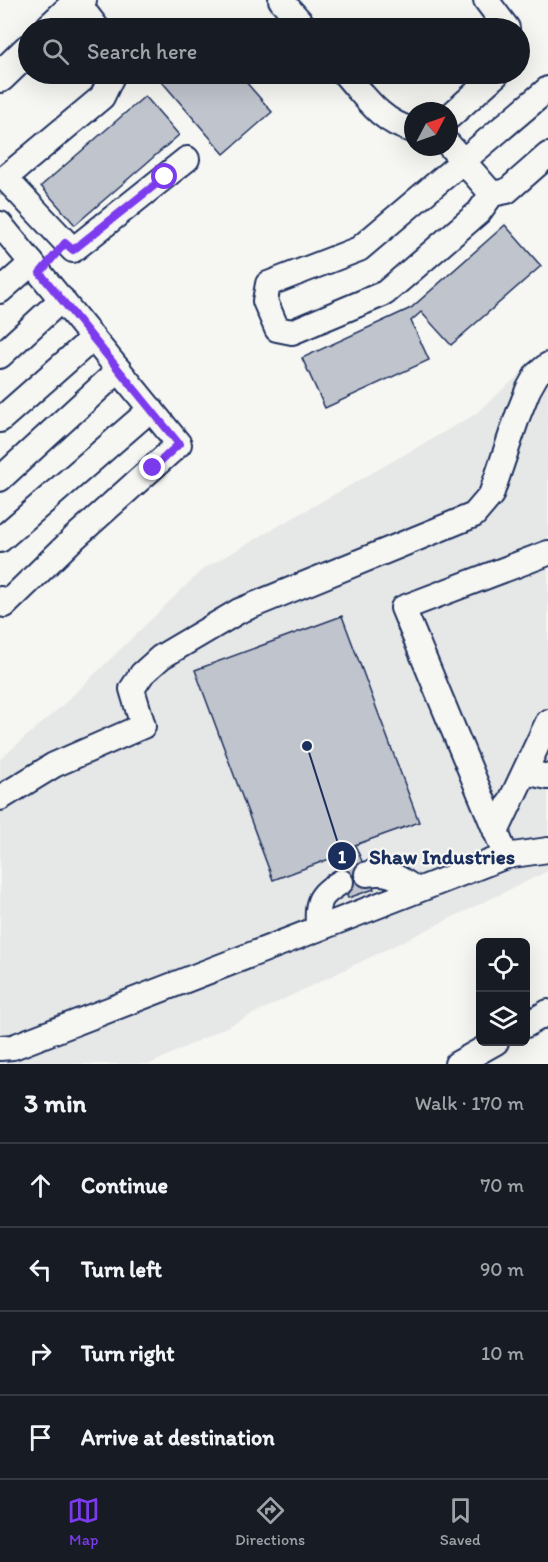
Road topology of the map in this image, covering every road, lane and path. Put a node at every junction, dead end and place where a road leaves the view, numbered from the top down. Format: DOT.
graph roads {
  1 [pos="281,0"];
  2 [pos="486,0"];
  3 [pos="80,1"];
  4 [pos="62,18"];
  5 [pos="91,18"];
  6 [pos="297,18"];
  7 [pos="500,18"];
  8 [pos="18,59"];
  9 [pos="0,76"];
  10 [pos="108,84"];
  11 [pos="354,84"];
  12 [pos="486,84"];
  13 [pos="548,89"];
  14 [pos="458,109"];
  15 [pos="404,128"];
  16 [pos="458,153"];
  17 [pos="548,154"];
  18 [pos="454,156"];
  19 [pos="458,156"];
  20 [pos="187,159"];
  21 [pos="492,194"];
  22 [pos="1,227"];
  23 [pos="65,243"];
  24 [pos="36,268"];
  25 [pos="0,291"];
  26 [pos="62,299"];
  27 [pos="93,338"];
  28 [pos="0,356"];
  29 [pos="548,365"];
  30 [pos="119,370"];
  31 [pos="151,409"];
  32 [pos="0,420"];
  33 [pos="0,479"];
  34 [pos="0,540"];
  35 [pos="548,553"];
  36 [pos="0,599"];
  37 [pos="548,722"];
  38 [pos="525,772"];
  39 [pos="548,777"];
  40 [pos="0,798"];
  41 [pos="496,832"];
  42 [pos="548,850"];
  43 [pos="506,856"];
  44 [pos="367,874"];
  45 [pos="341,882"];
  46 [pos="417,890"];
  47 [pos="318,928"];
  48 [pos="548,1012"];
  49 [pos="530,1022"];
  50 [pos="488,1046"];
  51 [pos="0,1048"];
  52 [pos="457,1064"];
  1 -- 6 [label="street"];
  2 -- 7 [label="street"];
  3 -- 4 [label="main road"];
  3 -- 5 [label="street"];
  8 -- 9 [label="main road"];
  10 -- 23 [label="street"];
  11 -- 15 [label="street"];
  12 -- 14 [label="street"];
  13 -- 16 [label="street"];
  17 -- 21 [label="street"];
  18 -- 21 [label="street"];
  19 -- 21 [label="street"];
  20 -- 23 [label="street"];
  22 -- 24 [label="street"];
  23 -- 24 [label="street"];
  24 -- 25 [label="street"];
  24 -- 26 [label="street"];
  26 -- 27 [label="street"];
  26 -- 28 [label="street"];
  27 -- 30 [label="street"];
  27 -- 32 [label="street"];
  29 -- 40 [label="street"];
  30 -- 31 [label="street"];
  30 -- 33 [label="street"];
  31 -- 34 [label="street"];
  31 -- 36 [label="street"];
  35 -- 41 [label="street"];
  37 -- 38 [label="street"];
  38 -- 39 [label="street"];
  38 -- 41 [label="street"];
  41 -- 43 [label="street"];
  42 -- 43 [label="street"];
  43 -- 46 [label="street"];
  44 -- 46 [label="street"];
  45 -- 47 [label="street"];
  46 -- 47 [label="street"];
  47 -- 51 [label="street"];
  48 -- 49 [label="street"];
  50 -- 52 [label="street"];
}
